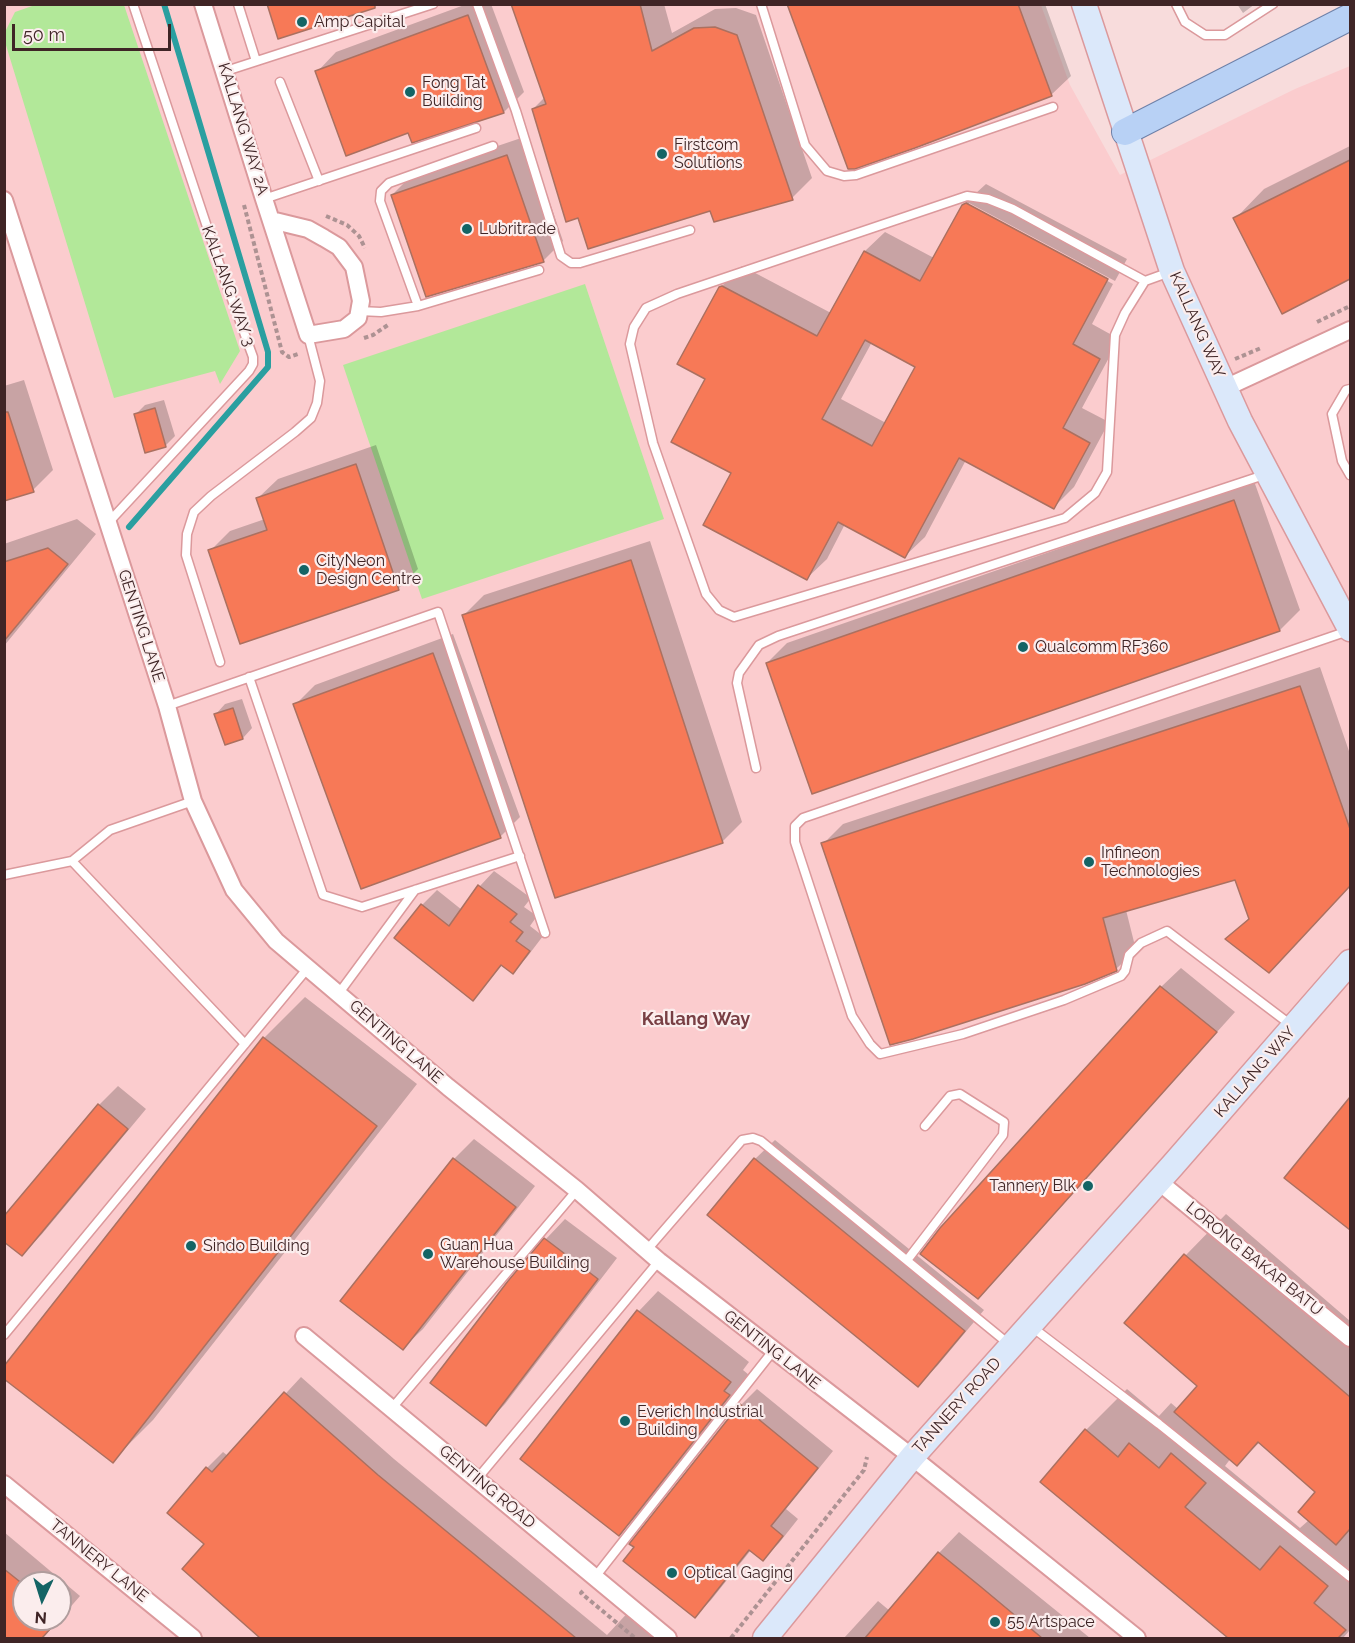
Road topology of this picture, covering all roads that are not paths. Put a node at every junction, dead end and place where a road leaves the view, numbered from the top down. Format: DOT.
graph roads {
  1 [pos="133,4"];
  2 [pos="203,4"];
  3 [pos="238,4"];
  4 [pos="433,4"];
  5 [pos="477,4"];
  6 [pos="761,4"];
  7 [pos="1084,4"];
  8 [pos="1176,4"];
  9 [pos="1273,4"];
  10 [pos="1350,17"];
  11 [pos="256,61"];
  12 [pos="226,71"];
  13 [pos="280,82"];
  14 [pos="1053,107"];
  15 [pos="477,128"];
  16 [pos="1125,132"];
  17 [pos="493,146"];
  18 [pos="319,181"];
  19 [pos="4,200"];
  20 [pos="264,200"];
  21 [pos="271,220"];
  22 [pos="690,230"];
  23 [pos="539,270"];
  24 [pos="1172,272"];
  25 [pos="1145,281"];
  26 [pos="418,306"];
  27 [pos="359,311"];
  28 [pos="1350,330"];
  29 [pos="308,335"];
  30 [pos="1220,377"];
  31 [pos="1350,389"];
  32 [pos="1267,474"];
  33 [pos="1350,475"];
  34 [pos="108,523"];
  35 [pos="1350,630"];
  36 [pos="220,662"];
  37 [pos="249,677"];
  38 [pos="167,706"];
  39 [pos="756,768"];
  40 [pos="193,801"];
  41 [pos="520,856"];
  42 [pos="72,861"];
  43 [pos="4,875"];
  44 [pos="416,889"];
  45 [pos="545,933"];
  46 [pos="1350,962"];
  47 [pos="307,969"];
  48 [pos="339,993"];
  49 [pos="1294,1027"];
  50 [pos="245,1044"];
  51 [pos="925,1126"];
  52 [pos="1158,1181"];
  53 [pos="577,1190"];
  54 [pos="653,1256"];
  55 [pos="908,1259"];
  56 [pos="1029,1325"];
  57 [pos="4,1335"];
  58 [pos="304,1336"];
  59 [pos="1350,1338"];
  60 [pos="1011,1346"];
  61 [pos="773,1351"];
  62 [pos="392,1408"];
  63 [pos="912,1457"];
  64 [pos="477,1479"];
  65 [pos="4,1484"];
  66 [pos="595,1577"];
  67 [pos="1350,1577"];
  68 [pos="193,1638"];
  69 [pos="668,1638"];
  70 [pos="765,1638"];
  71 [pos="1137,1638"];
  1 -- 34 [label="lane, KALLANG WAY 3"];
  2 -- 12 [label="street, KALLANG WAY 2A"];
  3 -- 11 [label="lane"];
  4 -- 11 [label="lane"];
  5 -- 22 [label="lane"];
  6 -- 14 [label="lane"];
  7 -- 16 [label="street, KALLANG WAY"];
  8 -- 9 [label="lane"];
  10 -- 16 [label="main road"];
  11 -- 12 [label="lane"];
  12 -- 20 [label="street, KALLANG WAY 2A"];
  13 -- 18 [label="lane"];
  15 -- 18 [label="lane"];
  16 -- 24 [label="street, KALLANG WAY"];
  17 -- 26 [label="lane"];
  18 -- 20 [label="lane"];
  19 -- 34 [label="street, GENTING LANE"];
  20 -- 21 [label="street, KALLANG WAY 2A"];
  21 -- 27 [label="street"];
  21 -- 29 [label="street, KALLANG WAY 2A"];
  23 -- 26 [label="lane"];
  24 -- 25 [label="lane"];
  24 -- 30 [label="street, KALLANG WAY"];
  25 -- 25 [label="lane"];
  26 -- 27 [label="lane"];
  27 -- 29 [label="street"];
  28 -- 30 [label="street"];
  29 -- 36 [label="lane, KALLANG WAY 2A"];
  30 -- 32 [label="street, KALLANG WAY"];
  31 -- 33 [label="lane"];
  32 -- 35 [label="street, KALLANG WAY"];
  32 -- 39 [label="lane"];
  34 -- 38 [label="street, GENTING LANE"];
  35 -- 49 [label="lane"];
  37 -- 38 [label="lane"];
  37 -- 41 [label="lane"];
  37 -- 44 [label="lane"];
  38 -- 40 [label="street, GENTING LANE"];
  40 -- 42 [label="lane"];
  40 -- 47 [label="street, GENTING LANE"];
  41 -- 44 [label="lane"];
  41 -- 45 [label="lane"];
  42 -- 43 [label="lane"];
  42 -- 50 [label="lane"];
  44 -- 48 [label="lane"];
  46 -- 49 [label="street, KALLANG WAY"];
  47 -- 48 [label="street, GENTING LANE"];
  47 -- 50 [label="lane"];
  48 -- 53 [label="street, GENTING LANE"];
  49 -- 52 [label="street, KALLANG WAY"];
  50 -- 57 [label="lane"];
  51 -- 55 [label="lane"];
  52 -- 56 [label="street, TANNERY ROAD"];
  52 -- 59 [label="street, LORONG BAKAR BATU"];
  53 -- 54 [label="street, GENTING LANE"];
  53 -- 62 [label="lane"];
  54 -- 55 [label="lane"];
  54 -- 61 [label="street, GENTING LANE"];
  54 -- 64 [label="lane"];
  55 -- 60 [label="lane"];
  56 -- 60 [label="street, TANNERY ROAD"];
  56 -- 67 [label="lane"];
  58 -- 62 [label="street, GENTING ROAD"];
  60 -- 63 [label="street, TANNERY ROAD"];
  61 -- 63 [label="street, GENTING LANE"];
  61 -- 66 [label="lane"];
  62 -- 64 [label="street, GENTING ROAD"];
  63 -- 70 [label="street, TANNERY ROAD"];
  63 -- 71 [label="street, GENTING LANE"];
  64 -- 66 [label="street, GENTING ROAD"];
  65 -- 68 [label="street, TANNERY LANE"];
  66 -- 69 [label="street, GENTING ROAD"];
}
